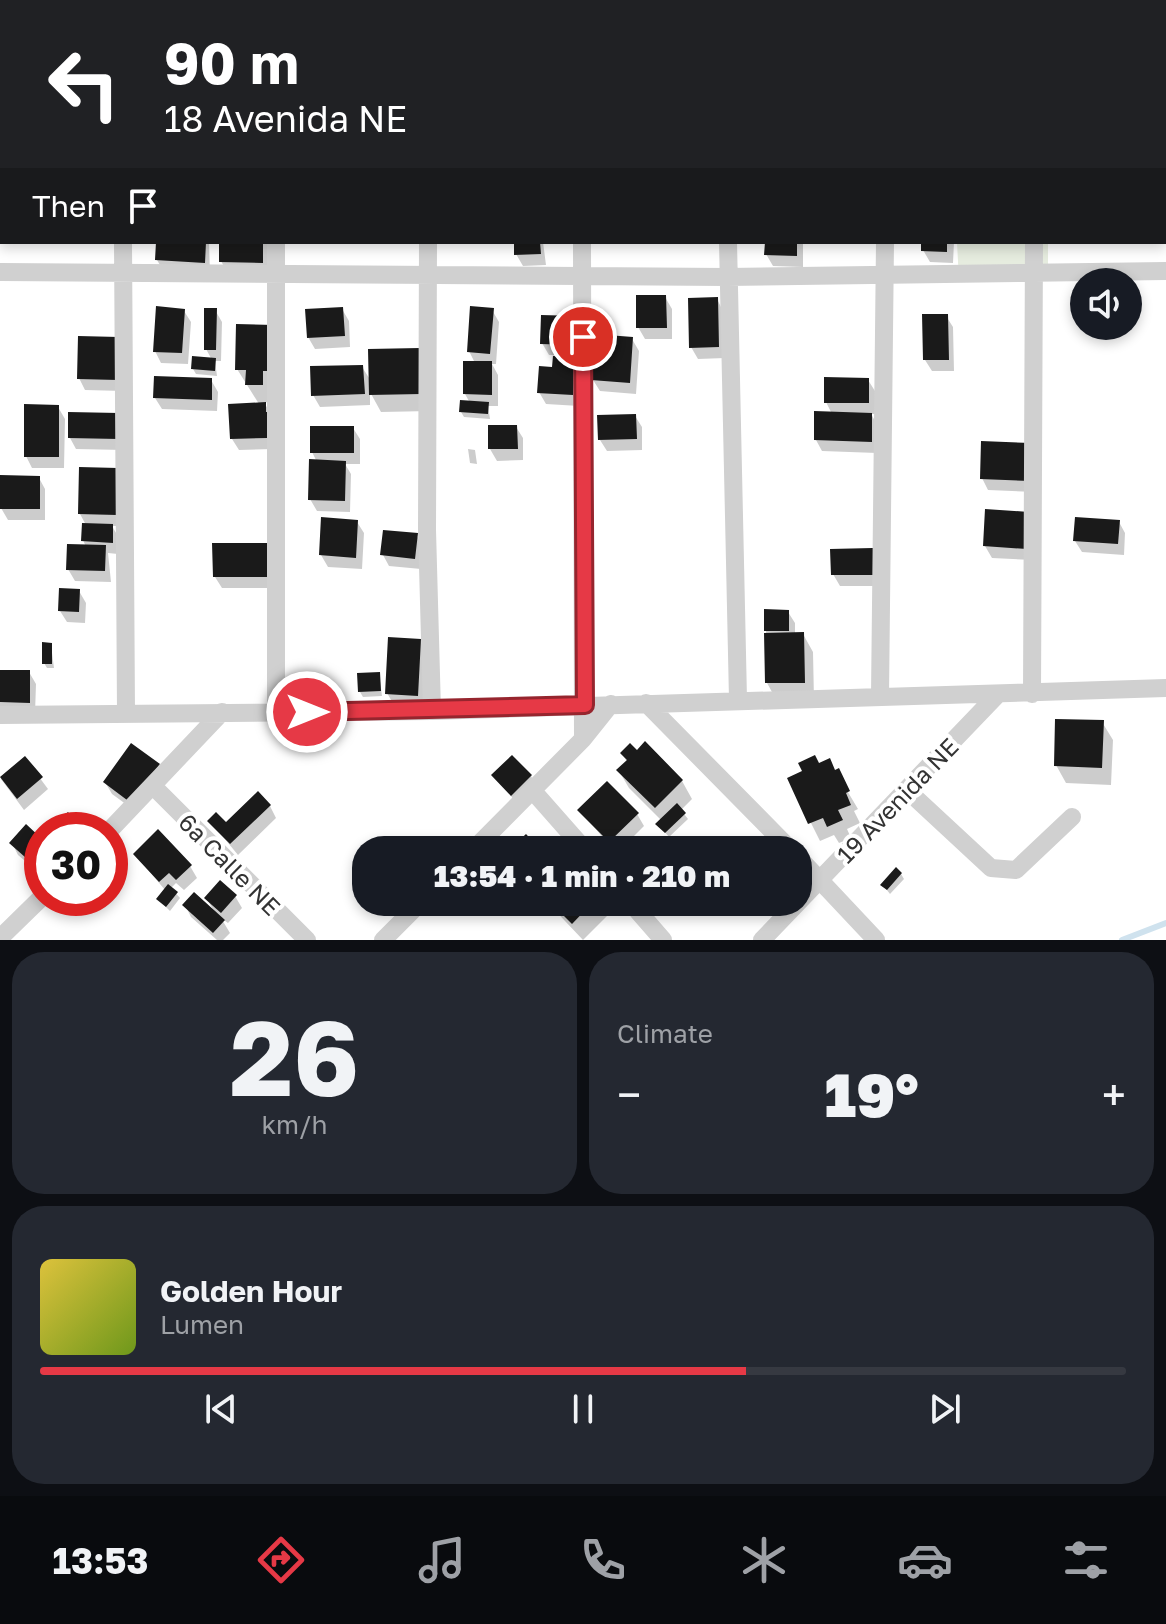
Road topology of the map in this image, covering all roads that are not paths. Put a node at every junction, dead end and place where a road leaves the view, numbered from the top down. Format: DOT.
graph roads {
  1 [pos="123,244"];
  2 [pos="276,244"];
  3 [pos="428,244"];
  4 [pos="582,244"];
  5 [pos="728,244"];
  6 [pos="885,244"];
  7 [pos="1034,244"];
  8 [pos="1033,271"];
  9 [pos="1166,271"];
  10 [pos="0,272"];
  11 [pos="124,272"];
  12 [pos="276,273"];
  13 [pos="428,275"];
  14 [pos="885,275"];
  15 [pos="582,276"];
  16 [pos="727,277"];
  17 [pos="1166,688"];
  18 [pos="998,694"];
  19 [pos="1032,694"];
  20 [pos="880,696"];
  21 [pos="738,699"];
  22 [pos="646,703"];
  23 [pos="611,704"];
  24 [pos="585,705"];
  25 [pos="432,711"];
  26 [pos="126,712"];
  27 [pos="222,712"];
  28 [pos="276,712"];
  29 [pos="0,715"];
  30 [pos="583,739"];
  31 [pos="154,787"];
  32 [pos="533,791"];
  33 [pos="908,791"];
  34 [pos="128,812"];
  35 [pos="1072,817"];
  36 [pos="487,836"];
  37 [pos="573,836"];
  38 [pos="777,836"];
  39 [pos="812,871"];
  40 [pos="820,879"];
  41 [pos="24,915"];
  42 [pos="407,916"];
  43 [pos="642,916"];
  44 [pos="0,938"];
  45 [pos="307,940"];
  46 [pos="383,940"];
  47 [pos="663,940"];
  48 [pos="762,940"];
  49 [pos="876,940"];
  1 -- 11 [label="street"];
  2 -- 12 [label="street"];
  3 -- 13 [label="street"];
  4 -- 15 [label="street"];
  5 -- 16 [label="street"];
  6 -- 14 [label="street"];
  7 -- 8 [label="street"];
  8 -- 9 [label="street"];
  8 -- 14 [label="street"];
  8 -- 19 [label="street"];
  10 -- 11 [label="street"];
  11 -- 12 [label="street"];
  11 -- 26 [label="street"];
  12 -- 13 [label="street"];
  12 -- 28 [label="street"];
  13 -- 15 [label="street"];
  13 -- 25 [label="street"];
  14 -- 16 [label="street"];
  14 -- 20 [label="street"];
  15 -- 16 [label="street"];
  15 -- 24 [label="street"];
  16 -- 21 [label="street"];
  17 -- 19 [label="street"];
  18 -- 19 [label="street"];
  18 -- 20 [label="street"];
  18 -- 33 [label="street, 19 Avenida NE"];
  20 -- 21 [label="street"];
  21 -- 22 [label="street"];
  22 -- 23 [label="street"];
  22 -- 38 [label="street"];
  23 -- 24 [label="street"];
  23 -- 30 [label="street"];
  24 -- 25 [label="street"];
  24 -- 30 [label="street"];
  25 -- 28 [label="street"];
  26 -- 27 [label="street"];
  26 -- 29 [label="street"];
  27 -- 28 [label="street"];
  27 -- 31 [label="street"];
  30 -- 32 [label="street"];
  31 -- 34 [label="street"];
  31 -- 45 [label="street, 6a Calle NE"];
  32 -- 36 [label="street"];
  32 -- 37 [label="street"];
  33 -- 35 [label="street"];
  33 -- 40 [label="street, 19 Avenida NE"];
  39 -- 40 [label="street"];
  40 -- 48 [label="street, 19 Avenida NE"];
  40 -- 49 [label="street"];
  41 -- 44 [label="street"];
  42 -- 46 [label="street"];
  43 -- 47 [label="street"];
}
